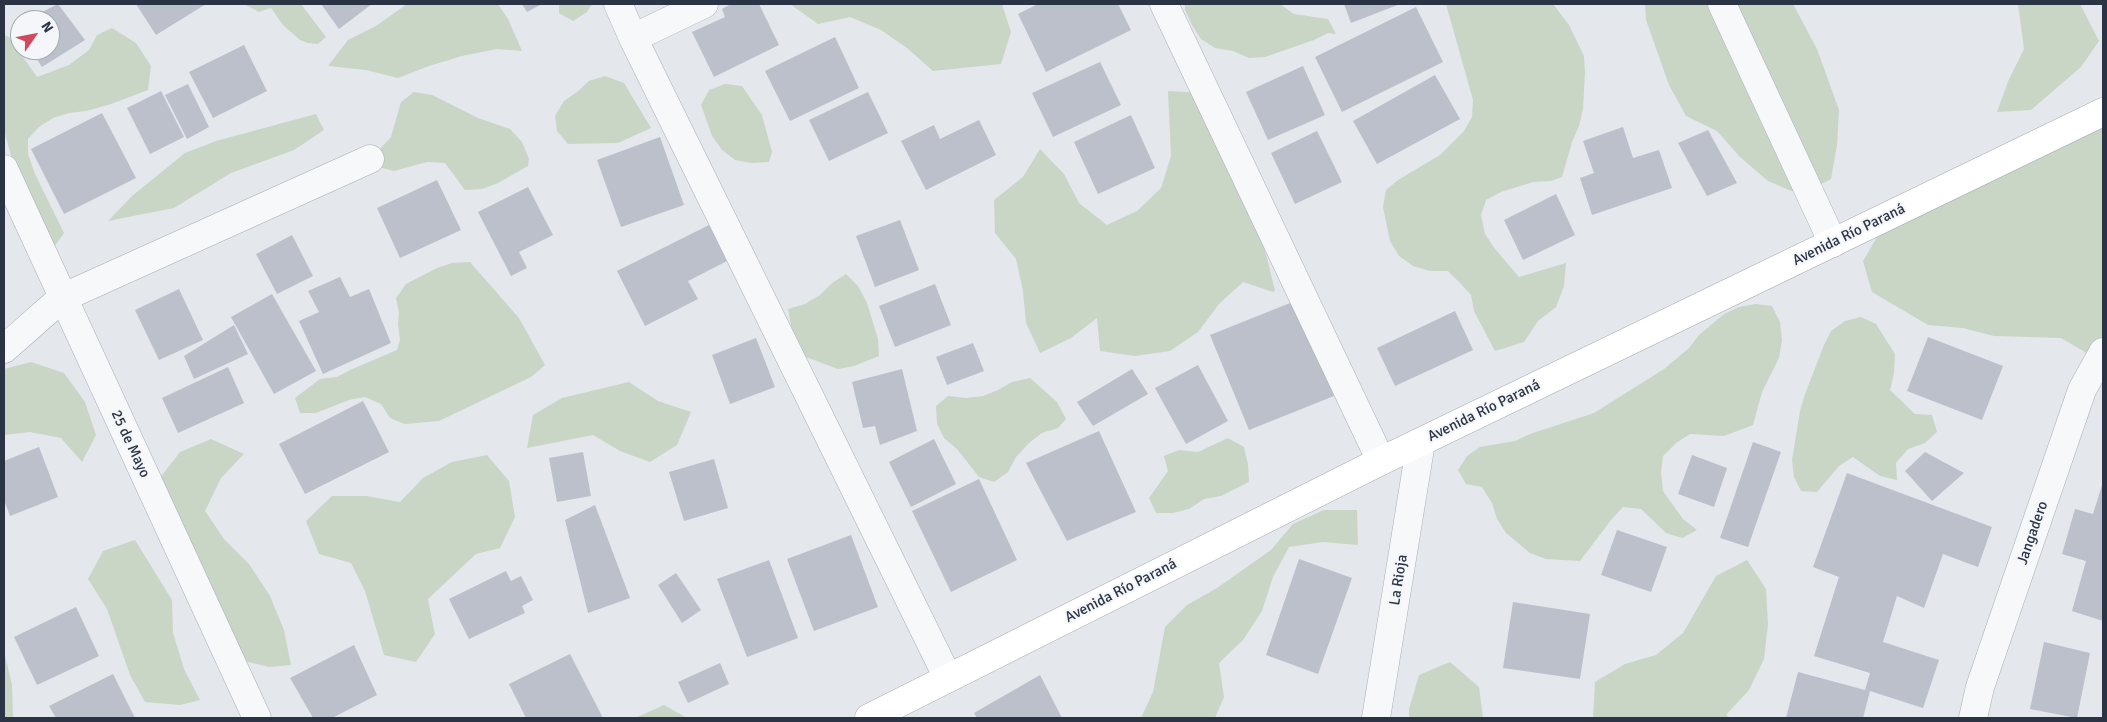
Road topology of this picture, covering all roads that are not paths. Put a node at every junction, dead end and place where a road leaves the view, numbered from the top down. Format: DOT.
graph roads {
  1 [pos="618,4"];
  2 [pos="704,4"];
  3 [pos="1164,4"];
  4 [pos="1722,4"];
  5 [pos="633,38"];
  6 [pos="2103,112"];
  7 [pos="370,159"];
  8 [pos="4,169"];
  9 [pos="1833,242"];
  10 [pos="62,298"];
  11 [pos="4,349"];
  12 [pos="2103,352"];
  13 [pos="1421,442"];
  14 [pos="1380,461"];
  15 [pos="948,678"];
  16 [pos="257,718"];
  17 [pos="869,718"];
  18 [pos="1376,718"];
  19 [pos="1973,718"];
  1 -- 5 [label="street"];
  2 -- 5 [label="street"];
  3 -- 14 [label="street"];
  4 -- 9 [label="street"];
  5 -- 15 [label="street"];
  6 -- 9 [label="main road, Avenida Río Paraná"];
  7 -- 10 [label="street"];
  8 -- 10 [label="street, 25 de Mayo"];
  9 -- 13 [label="main road, Avenida Río Paraná"];
  10 -- 11 [label="street"];
  10 -- 16 [label="street, 25 de Mayo"];
  12 -- 19 [label="street, Jangadero"];
  13 -- 14 [label="main road, Avenida Río Paraná"];
  13 -- 18 [label="street, La Rioja"];
  14 -- 15 [label="main road, Avenida Río Paraná"];
  15 -- 17 [label="main road, Avenida Río Paraná"];
}
